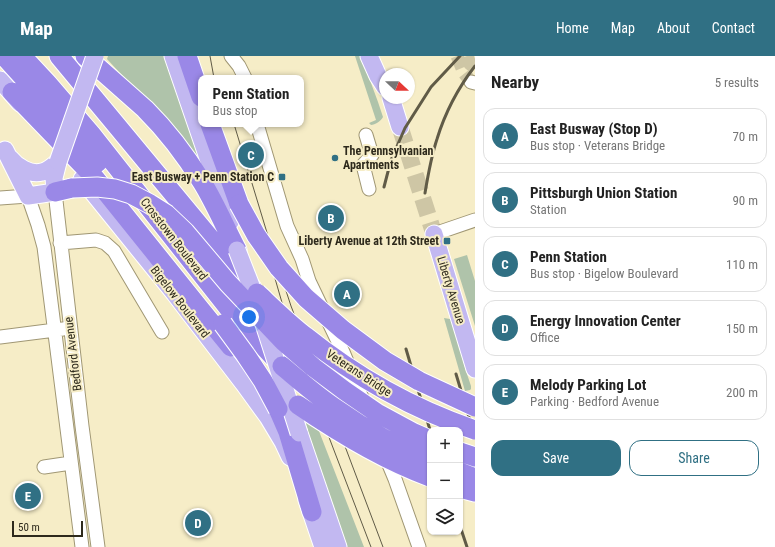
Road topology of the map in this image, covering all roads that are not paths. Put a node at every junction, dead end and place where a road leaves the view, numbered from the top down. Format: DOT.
graph roads {
  1 [pos="4,56"];
  2 [pos="22,56"];
  3 [pos="59,56"];
  4 [pos="85,56"];
  5 [pos="95,56"];
  6 [pos="173,56"];
  7 [pos="187,56"];
  8 [pos="369,56"];
  9 [pos="381,56"];
  10 [pos="385,68"];
  11 [pos="379,78"];
  12 [pos="6,86"];
  13 [pos="198,88"];
  14 [pos="393,104"];
  15 [pos="211,127"];
  16 [pos="258,127"];
  17 [pos="266,127"];
  18 [pos="400,127"];
  19 [pos="366,135"];
  20 [pos="2,147"];
  21 [pos="58,162"];
  22 [pos="369,189"];
  23 [pos="63,190"];
  24 [pos="28,196"];
  25 [pos="0,198"];
  26 [pos="475,220"];
  27 [pos="434,234"];
  28 [pos="60,243"];
  29 [pos="237,250"];
  30 [pos="302,259"];
  31 [pos="70,328"];
  32 [pos="55,330"];
  33 [pos="162,332"];
  34 [pos="0,337"];
  35 [pos="475,369"];
  36 [pos="475,407"];
  37 [pos="82,426"];
  38 [pos="66,428"];
  39 [pos="475,430"];
  40 [pos="427,438"];
  41 [pos="463,453"];
  42 [pos="475,457"];
  43 [pos="427,459"];
  44 [pos="70,464"];
  45 [pos="44,467"];
  46 [pos="463,473"];
  47 [pos="427,476"];
  48 [pos="475,478"];
  49 [pos="463,489"];
  50 [pos="475,492"];
  51 [pos="312,512"];
  52 [pos="82,547"];
  53 [pos="98,547"];
  54 [pos="323,547"];
  55 [pos="338,547"];
  56 [pos="419,547"];
  1 -- 51 [label="highway, bridge"];
  2 -- 43 [label="highway, Crosstown Boulevard, bridge"];
  3 -- 39 [label="highway, Veterans Bridge, bridge"];
  4 -- 29 [label="highway"];
  5 -- 21 [label="main road, Bedford Avenue, bridge"];
  6 -- 29 [label="main road"];
  7 -- 13 [label="highway"];
  8 -- 11 [label="main road"];
  9 -- 10 [label="main road"];
  12 -- 47 [label="highway, bridge"];
  12 -- 51 [label="main road, Bigelow Boulevard"];
  14 -- 18 [label="main road"];
  15 -- 36 [label="highway, bridge"];
  16 -- 30 [label="street"];
  17 -- 30 [label="street"];
  19 -- 22 [label="street"];
  20 -- 21 [label="main road"];
  20 -- 24 [label="main road"];
  21 -- 23 [label="main road, Bedford Avenue"];
  23 -- 24 [label="main road"];
  23 -- 28 [label="street, Bedford Avenue"];
  23 -- 40 [label="highway, bridge"];
  24 -- 25 [label="street"];
  24 -- 32 [label="street, Bedford Avenue"];
  26 -- 27 [label="street"];
  27 -- 35 [label="main road, Liberty Avenue"];
  28 -- 31 [label="street, Bedford Avenue"];
  28 -- 33 [label="street"];
  29 -- 55 [label="main road, bridge"];
  30 -- 56 [label="street"];
  31 -- 32 [label="street"];
  31 -- 37 [label="street, Bedford Avenue"];
  32 -- 34 [label="street"];
  32 -- 38 [label="street, Bedford Avenue"];
  37 -- 38 [label="street"];
  37 -- 53 [label="street, Bedford Avenue"];
  38 -- 44 [label="street, Bedford Avenue"];
  41 -- 42 [label="highway"];
  44 -- 45 [label="street"];
  44 -- 52 [label="street, Bedford Avenue"];
  46 -- 48 [label="highway"];
  49 -- 50 [label="highway"];
  51 -- 54 [label="main road, Bigelow Boulevard"];
}
